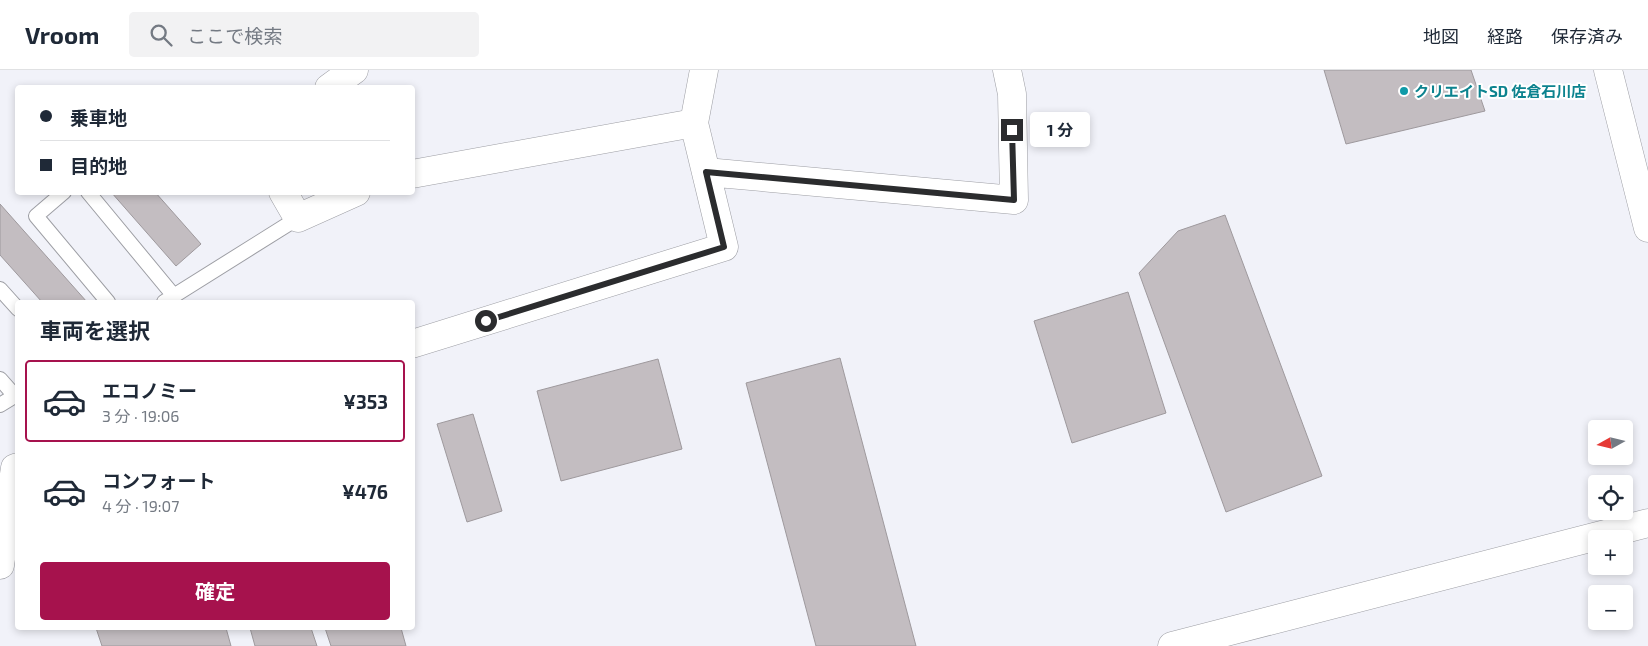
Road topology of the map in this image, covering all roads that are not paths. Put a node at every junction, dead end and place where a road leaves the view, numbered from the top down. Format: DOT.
graph roads {
  1 [pos="354,70"];
  2 [pos="704,70"];
  3 [pos="1006,70"];
  4 [pos="1608,70"];
  5 [pos="333,85"];
  6 [pos="694,123"];
  7 [pos="706,172"];
  8 [pos="415,173"];
  9 [pos="60,195"];
  10 [pos="90,195"];
  11 [pos="285,195"];
  12 [pos="349,195"];
  13 [pos="298,218"];
  14 [pos="1648,228"];
  15 [pos="0,288"];
  16 [pos="169,299"];
  17 [pos="106,300"];
  18 [pos="15,306"];
  19 [pos="415,343"];
  20 [pos="0,379"];
  21 [pos="15,394"];
  22 [pos="15,396"];
  23 [pos="0,405"];
  24 [pos="15,468"];
  25 [pos="1648,523"];
  26 [pos="0,565"];
  27 [pos="1172,646"];
  1 -- 5 [label="street"];
  2 -- 6 [label="street"];
  3 -- 7 [label="street"];
  4 -- 14 [label="street"];
  6 -- 7 [label="street"];
  6 -- 8 [label="street"];
  7 -- 19 [label="street"];
  9 -- 17 [label="lane"];
  10 -- 16 [label="lane"];
  11 -- 13 [label="street"];
  12 -- 13 [label="street"];
  13 -- 16 [label="lane"];
  15 -- 18 [label="lane"];
  20 -- 21 [label="lane"];
  22 -- 23 [label="lane"];
  24 -- 26 [label="street"];
  25 -- 27 [label="street"];
}
